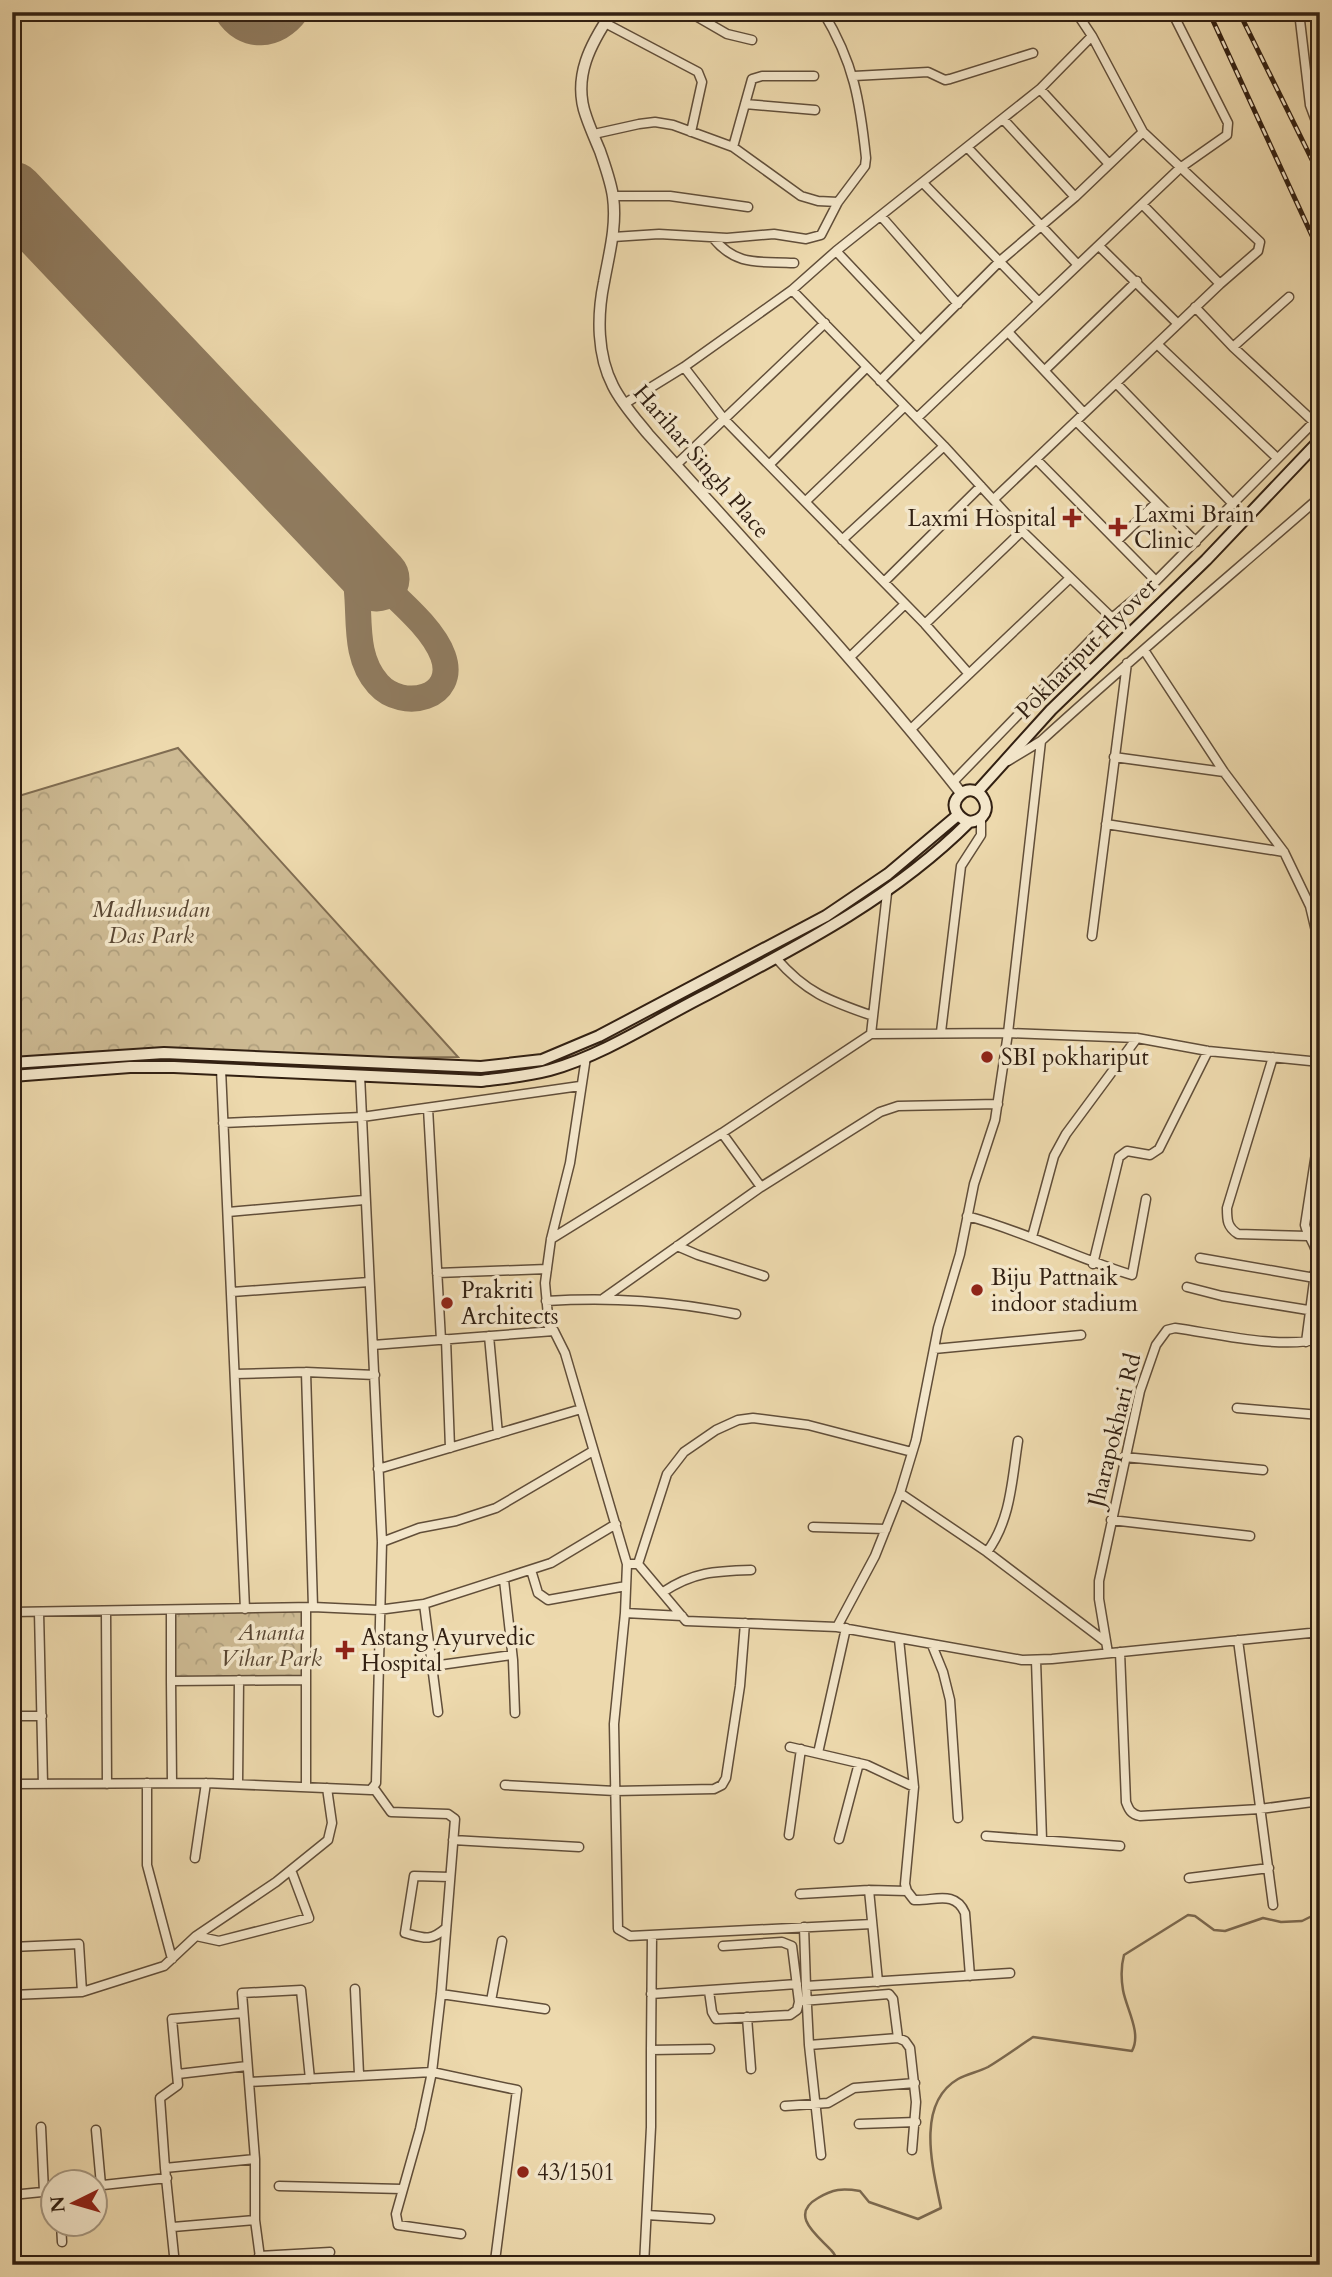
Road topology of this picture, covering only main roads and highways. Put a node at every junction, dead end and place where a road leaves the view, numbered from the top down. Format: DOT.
graph roads {
  1 [pos="1320,440"];
  2 [pos="977,792"];
  3 [pos="958,815"];
  4 [pos="969,822"];
  5 [pos="12,1063"];
  6 [pos="12,1076"];
  1 -- 2 [label="main road, Pokhariput Flyover"];
  2 -- 3 [label="main road"];
  2 -- 4 [label="main road"];
  3 -- 4 [label="main road"];
  3 -- 5 [label="main road"];
  4 -- 6 [label="main road"];
}
